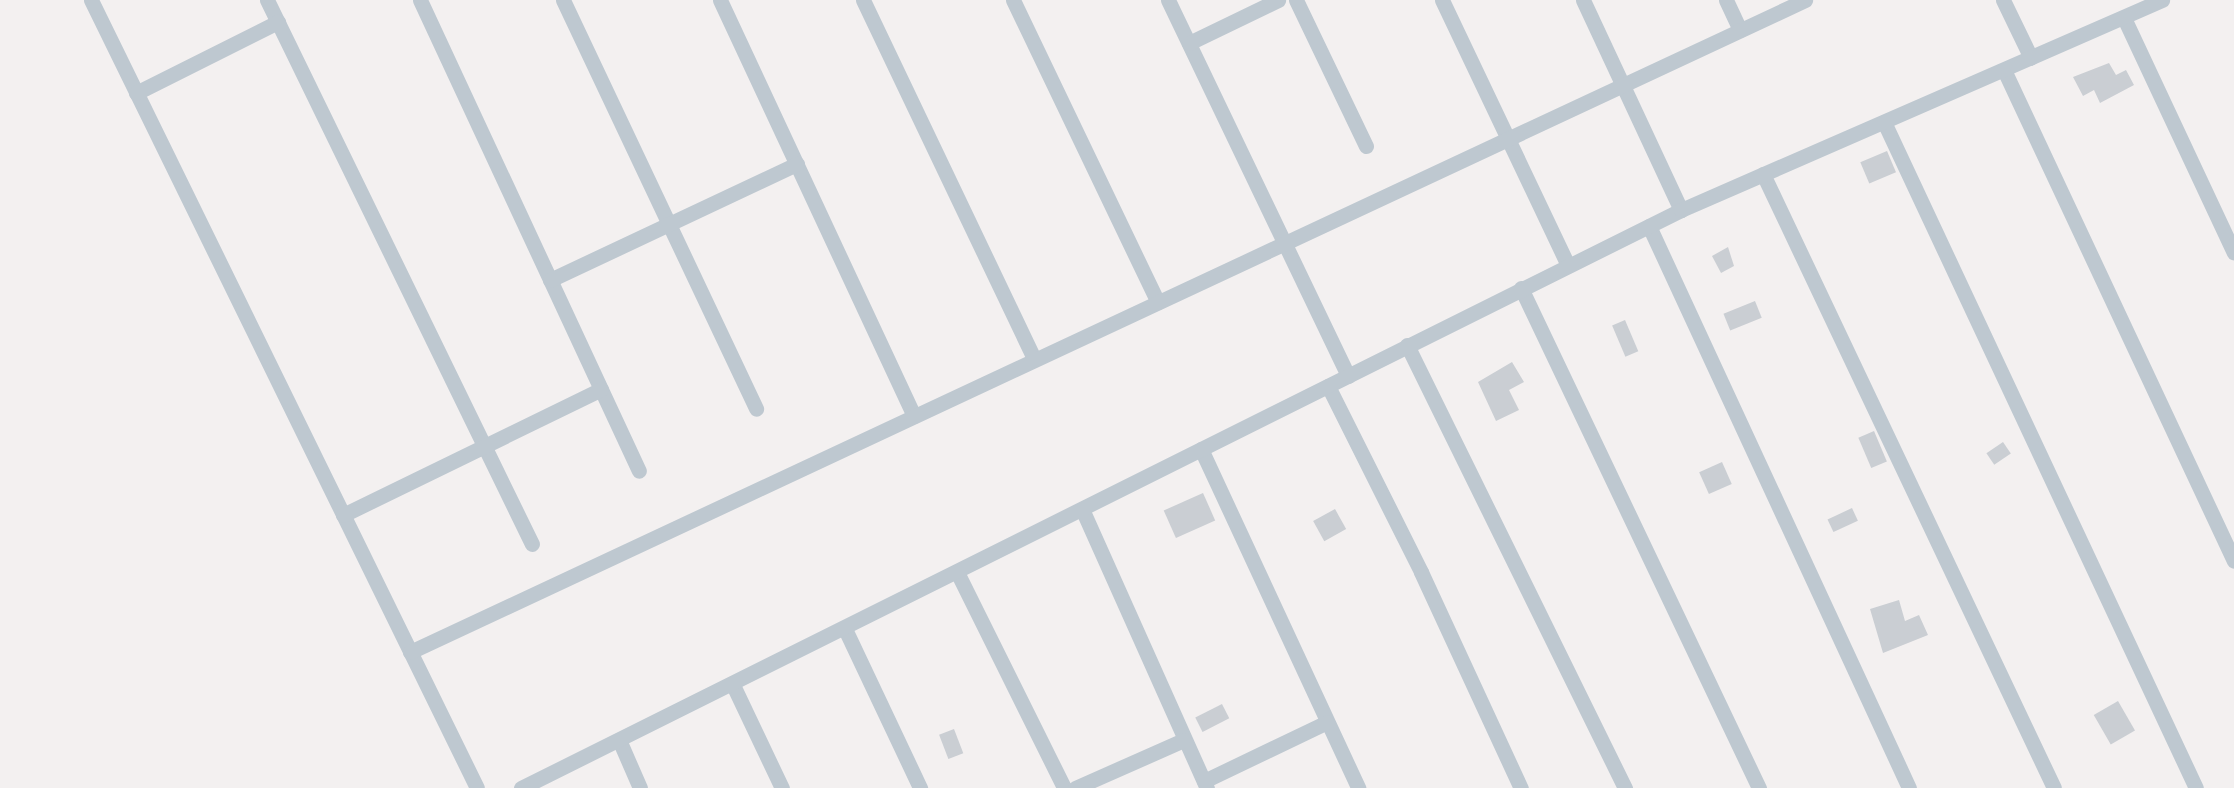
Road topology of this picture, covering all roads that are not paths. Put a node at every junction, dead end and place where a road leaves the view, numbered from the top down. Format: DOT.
graph roads {
  1 [pos="91,0"];
  2 [pos="267,0"];
  3 [pos="420,0"];
  4 [pos="563,0"];
  5 [pos="720,0"];
  6 [pos="863,0"];
  7 [pos="1013,0"];
  8 [pos="1168,0"];
  9 [pos="1278,0"];
  10 [pos="1296,0"];
  11 [pos="1442,0"];
  12 [pos="1583,0"];
  13 [pos="1726,0"];
  14 [pos="1804,0"];
  15 [pos="2003,0"];
  16 [pos="2162,0"];
  17 [pos="2124,18"];
  18 [pos="278,22"];
  19 [pos="1740,30"];
  20 [pos="1189,43"];
  21 [pos="2031,58"];
  22 [pos="2004,70"];
  23 [pos="1622,84"];
  24 [pos="136,93"];
  25 [pos="1884,122"];
  26 [pos="1509,137"];
  27 [pos="1366,146"];
  28 [pos="797,164"];
  29 [pos="1763,174"];
  30 [pos="1681,210"];
  31 [pos="668,224"];
  32 [pos="1649,226"];
  33 [pos="1284,242"];
  34 [pos="2234,253"];
  35 [pos="1568,265"];
  36 [pos="550,280"];
  37 [pos="1521,288"];
  38 [pos="1158,302"];
  39 [pos="1407,345"];
  40 [pos="1034,360"];
  41 [pos="1348,376"];
  42 [pos="1328,386"];
  43 [pos="601,389"];
  44 [pos="756,409"];
  45 [pos="914,416"];
  46 [pos="484,446"];
  47 [pos="1201,450"];
  48 [pos="639,471"];
  49 [pos="1082,510"];
  50 [pos="343,515"];
  51 [pos="532,544"];
  52 [pos="2234,560"];
  53 [pos="957,572"];
  54 [pos="845,628"];
  55 [pos="410,652"];
  56 [pos="734,685"];
  57 [pos="1327,722"];
  58 [pos="1184,740"];
  59 [pos="620,742"];
  60 [pos="1205,784"];
  61 [pos="477,788"];
  62 [pos="521,788"];
  63 [pos="640,788"];
  64 [pos="782,788"];
  65 [pos="920,788"];
  66 [pos="1064,788"];
  67 [pos="1075,788"];
  68 [pos="1358,788"];
  69 [pos="1521,788"];
  70 [pos="1625,788"];
  71 [pos="1759,788"];
  72 [pos="1909,788"];
  73 [pos="2054,788"];
  74 [pos="2196,788"];
  1 -- 24 [label="street"];
  2 -- 18 [label="street"];
  3 -- 36 [label="street"];
  4 -- 31 [label="street"];
  5 -- 28 [label="street"];
  6 -- 40 [label="street"];
  7 -- 38 [label="street"];
  8 -- 20 [label="street"];
  9 -- 20 [label="street"];
  10 -- 27 [label="street"];
  11 -- 26 [label="street"];
  12 -- 23 [label="street"];
  13 -- 19 [label="street"];
  14 -- 19 [label="street"];
  15 -- 21 [label="street"];
  16 -- 17 [label="street"];
  17 -- 21 [label="street"];
  17 -- 34 [label="street"];
  18 -- 24 [label="street"];
  18 -- 46 [label="street"];
  19 -- 23 [label="street"];
  20 -- 33 [label="street"];
  21 -- 22 [label="street"];
  22 -- 25 [label="street"];
  22 -- 52 [label="street"];
  23 -- 26 [label="street"];
  23 -- 30 [label="street"];
  24 -- 50 [label="street"];
  25 -- 29 [label="street"];
  25 -- 74 [label="street"];
  26 -- 33 [label="street"];
  26 -- 35 [label="street"];
  28 -- 31 [label="street"];
  28 -- 45 [label="street"];
  29 -- 30 [label="street"];
  29 -- 73 [label="street"];
  30 -- 32 [label="street"];
  31 -- 36 [label="street"];
  31 -- 44 [label="street"];
  32 -- 35 [label="street"];
  32 -- 72 [label="street"];
  33 -- 38 [label="street"];
  33 -- 41 [label="street"];
  35 -- 37 [label="street"];
  36 -- 43 [label="street"];
  37 -- 39 [label="street"];
  37 -- 71 [label="street"];
  38 -- 40 [label="street"];
  39 -- 41 [label="street"];
  39 -- 70 [label="street"];
  40 -- 45 [label="street"];
  41 -- 42 [label="street"];
  42 -- 47 [label="street"];
  42 -- 69 [label="street"];
  43 -- 46 [label="street"];
  43 -- 48 [label="street"];
  45 -- 55 [label="street"];
  46 -- 50 [label="street"];
  46 -- 51 [label="street"];
  47 -- 49 [label="street"];
  47 -- 57 [label="street"];
  49 -- 53 [label="street"];
  49 -- 58 [label="street"];
  50 -- 55 [label="street"];
  53 -- 54 [label="street"];
  53 -- 66 [label="street"];
  54 -- 56 [label="street"];
  54 -- 65 [label="street"];
  55 -- 61 [label="street"];
  56 -- 59 [label="street"];
  56 -- 64 [label="street"];
  57 -- 60 [label="street"];
  57 -- 68 [label="street"];
  58 -- 60 [label="street"];
  58 -- 67 [label="street"];
  59 -- 62 [label="street"];
  59 -- 63 [label="street"];
}
